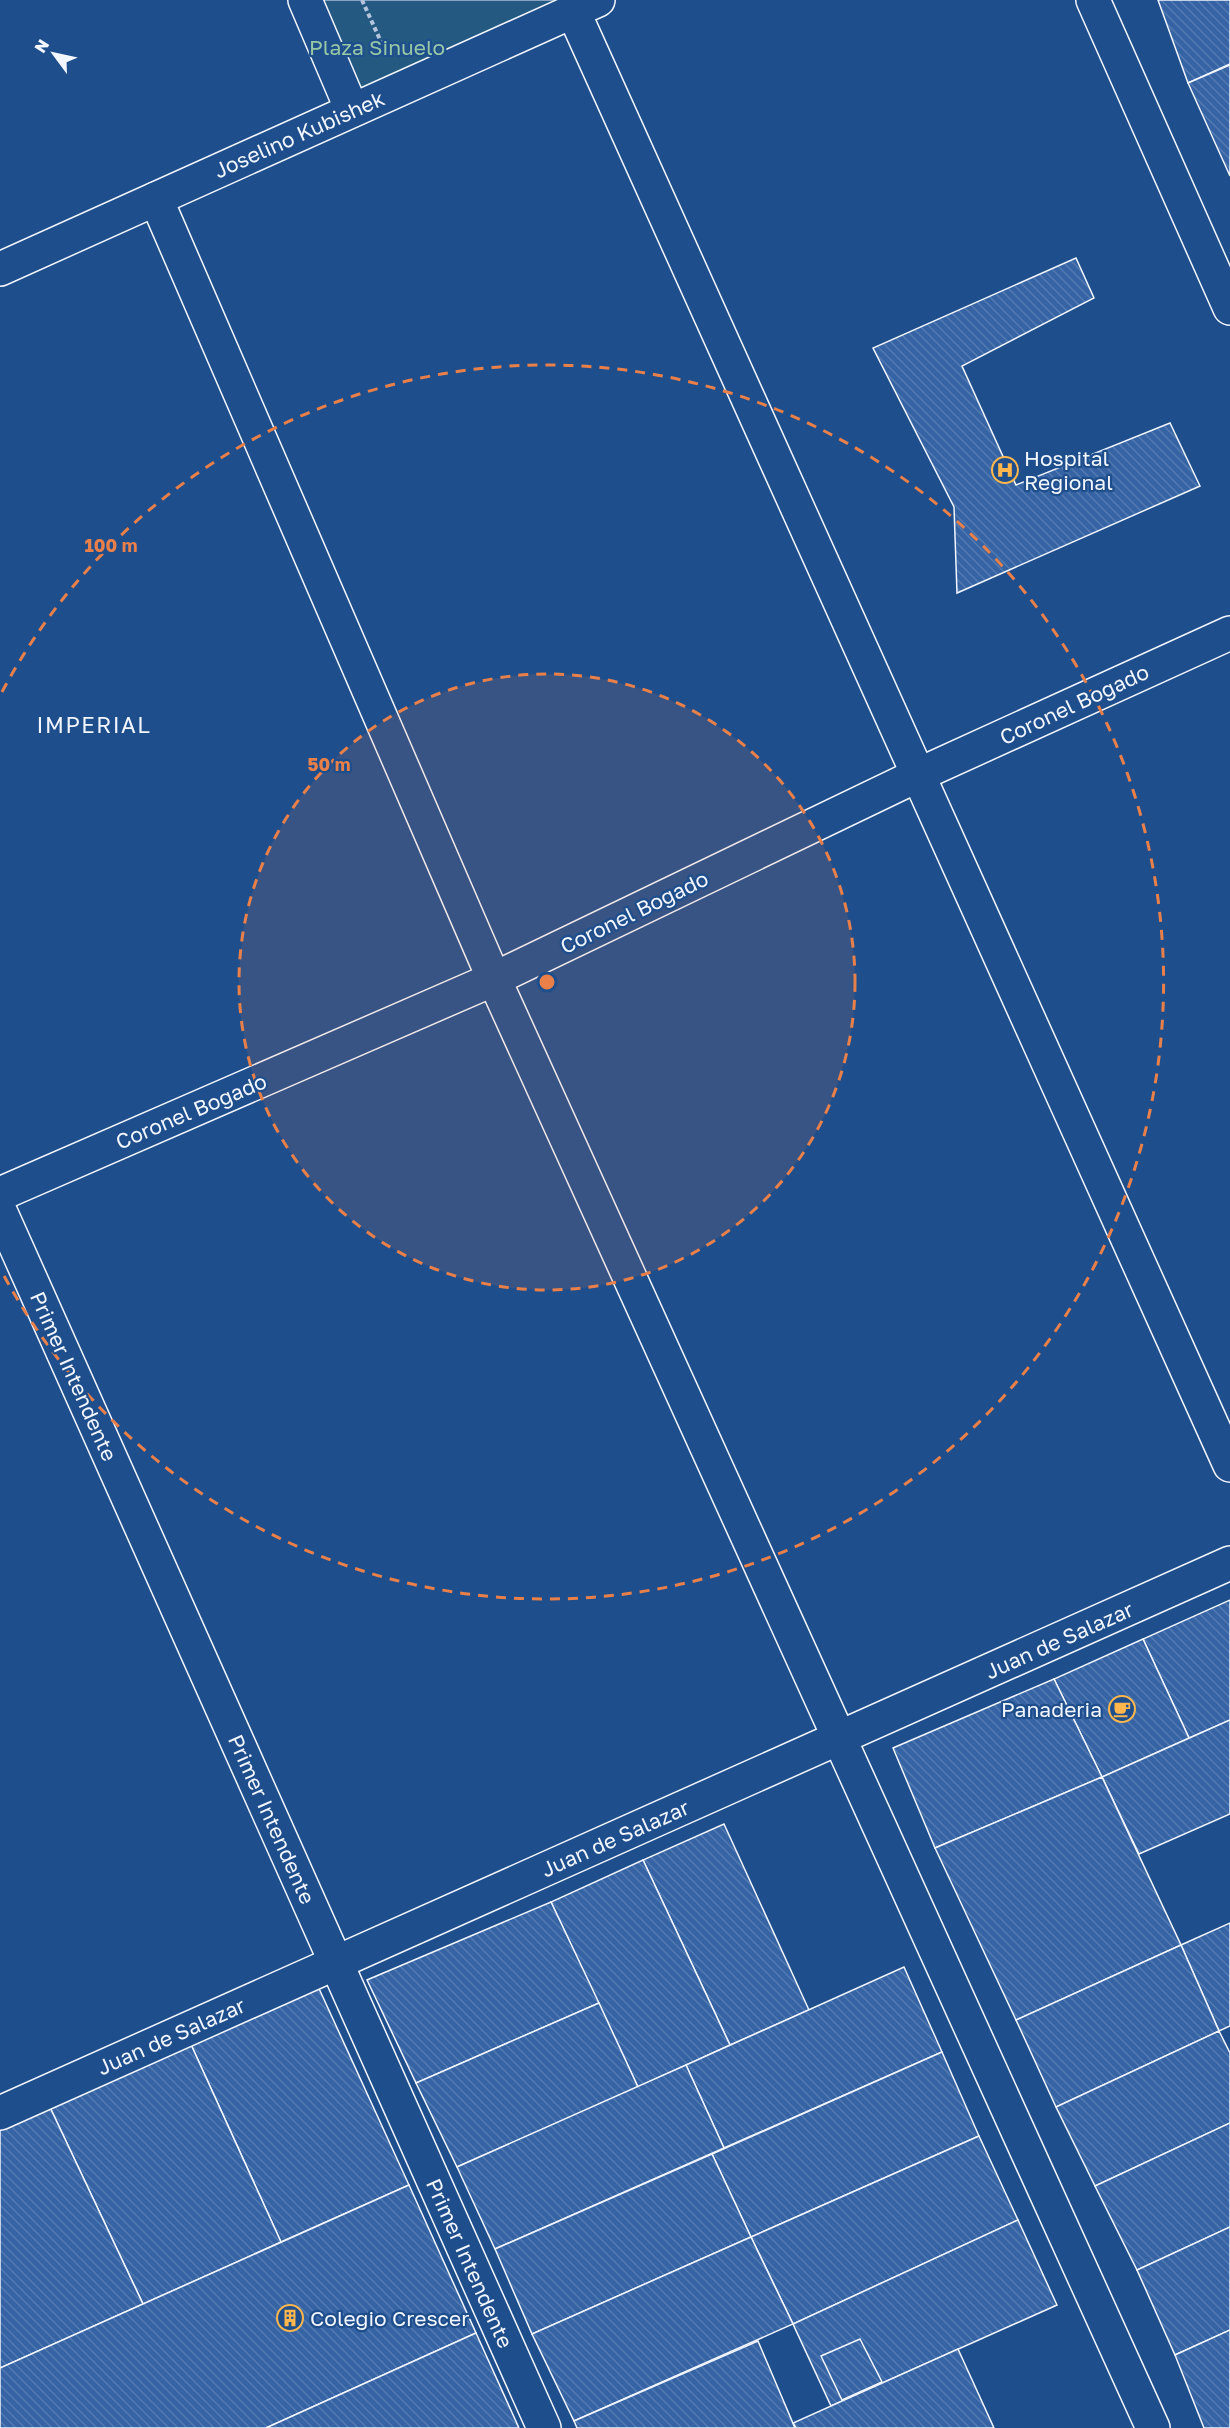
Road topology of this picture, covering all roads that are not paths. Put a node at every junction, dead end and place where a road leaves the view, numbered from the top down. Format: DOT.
graph roads {
  1 [pos="305,0"];
  2 [pos="1093,0"];
  3 [pos="585,6"];
  4 [pos="352,110"];
  5 [pos="156,199"];
  6 [pos="0,269"];
  7 [pos="1230,308"];
  8 [pos="1230,633"];
  9 [pos="918,776"];
  10 [pos="494,980"];
  11 [pos="0,1194"];
  12 [pos="0,1211"];
  13 [pos="1230,1464"];
  14 [pos="1230,1563"];
  15 [pos="841,1737"];
  16 [pos="336,1963"];
  17 [pos="0,2113"];
  18 [pos="543,2428"];
  19 [pos="1154,2428"];
  1 -- 4 [label="street"];
  2 -- 7 [label="street"];
  3 -- 4 [label="street, Joselino Kubishek"];
  3 -- 9 [label="street"];
  4 -- 5 [label="street, Joselino Kubishek"];
  5 -- 6 [label="street, Joselino Kubishek"];
  5 -- 10 [label="street"];
  8 -- 9 [label="street, Coronel Bogado"];
  9 -- 10 [label="street, Coronel Bogado"];
  9 -- 13 [label="street"];
  10 -- 11 [label="street, Coronel Bogado"];
  10 -- 15 [label="street"];
  12 -- 16 [label="street, Primer Intendente"];
  14 -- 15 [label="street, Juan de Salazar"];
  15 -- 16 [label="street, Juan de Salazar"];
  15 -- 19 [label="street"];
  16 -- 17 [label="street, Juan de Salazar"];
  16 -- 18 [label="street, Primer Intendente"];
}
